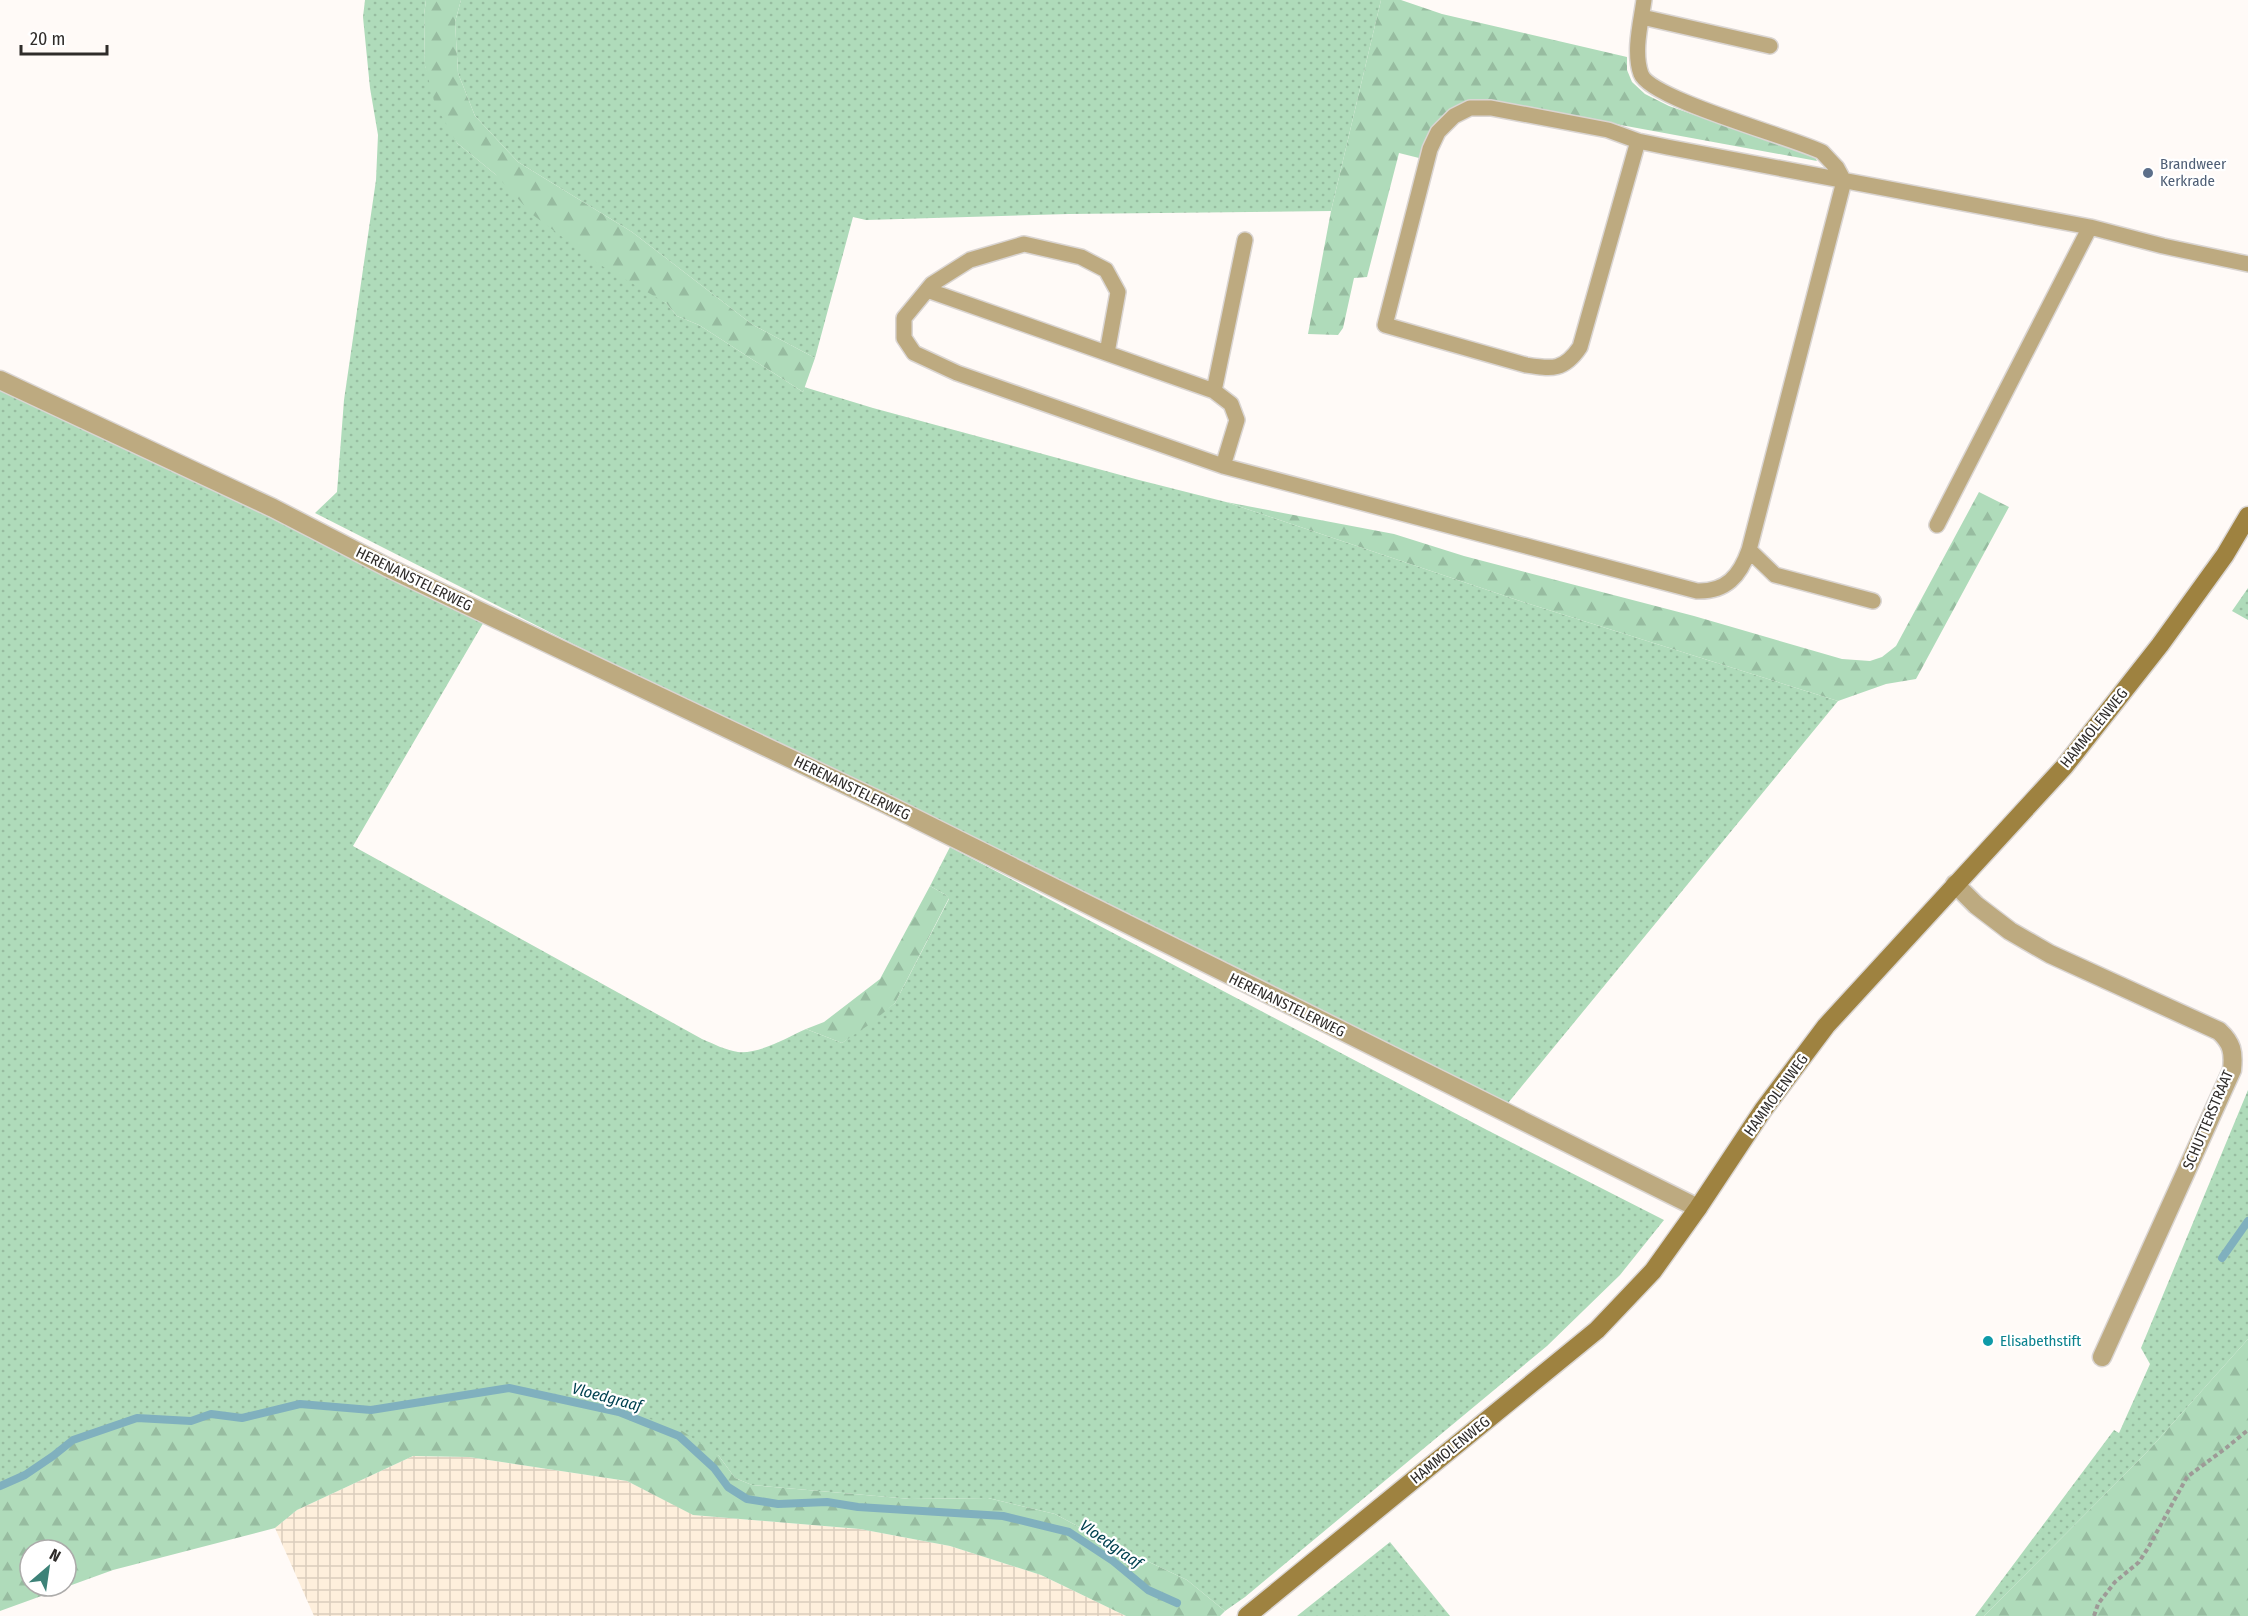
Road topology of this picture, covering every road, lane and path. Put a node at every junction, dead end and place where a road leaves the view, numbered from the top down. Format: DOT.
graph roads {
  1 [pos="1644,0"];
  2 [pos="1642,17"];
  3 [pos="1770,46"];
  4 [pos="1638,141"];
  5 [pos="1844,181"];
  6 [pos="2090,227"];
  7 [pos="1245,240"];
  8 [pos="2248,264"];
  9 [pos="927,290"];
  10 [pos="1107,353"];
  11 [pos="0,380"];
  12 [pos="1214,391"];
  13 [pos="1222,466"];
  14 [pos="2248,516"];
  15 [pos="1937,525"];
  16 [pos="1749,550"];
  17 [pos="1872,601"];
  18 [pos="1955,884"];
  19 [pos="1698,1208"];
  20 [pos="2102,1357"];
  21 [pos="2248,1430"];
  22 [pos="1247,1616"];
  23 [pos="2094,1616"];
  1 -- 2 [label="lane"];
  2 -- 3 [label="lane"];
  2 -- 5 [label="lane"];
  4 -- 4 [label="lane"];
  4 -- 5 [label="lane"];
  5 -- 6 [label="lane"];
  5 -- 16 [label="lane"];
  6 -- 8 [label="lane"];
  6 -- 15 [label="lane"];
  7 -- 12 [label="lane"];
  9 -- 10 [label="lane"];
  9 -- 10 [label="lane"];
  9 -- 13 [label="lane"];
  10 -- 12 [label="lane"];
  11 -- 19 [label="street, HERENANSTELERWEG"];
  12 -- 13 [label="lane"];
  13 -- 16 [label="lane"];
  14 -- 18 [label="street, HAMMOLENWEG"];
  16 -- 17 [label="lane"];
  18 -- 19 [label="street, HAMMOLENWEG"];
  18 -- 20 [label="street, SCHUTTERSTRAAT"];
  19 -- 22 [label="street, HAMMOLENWEG"];
  21 -- 23 [label="path"];
}
